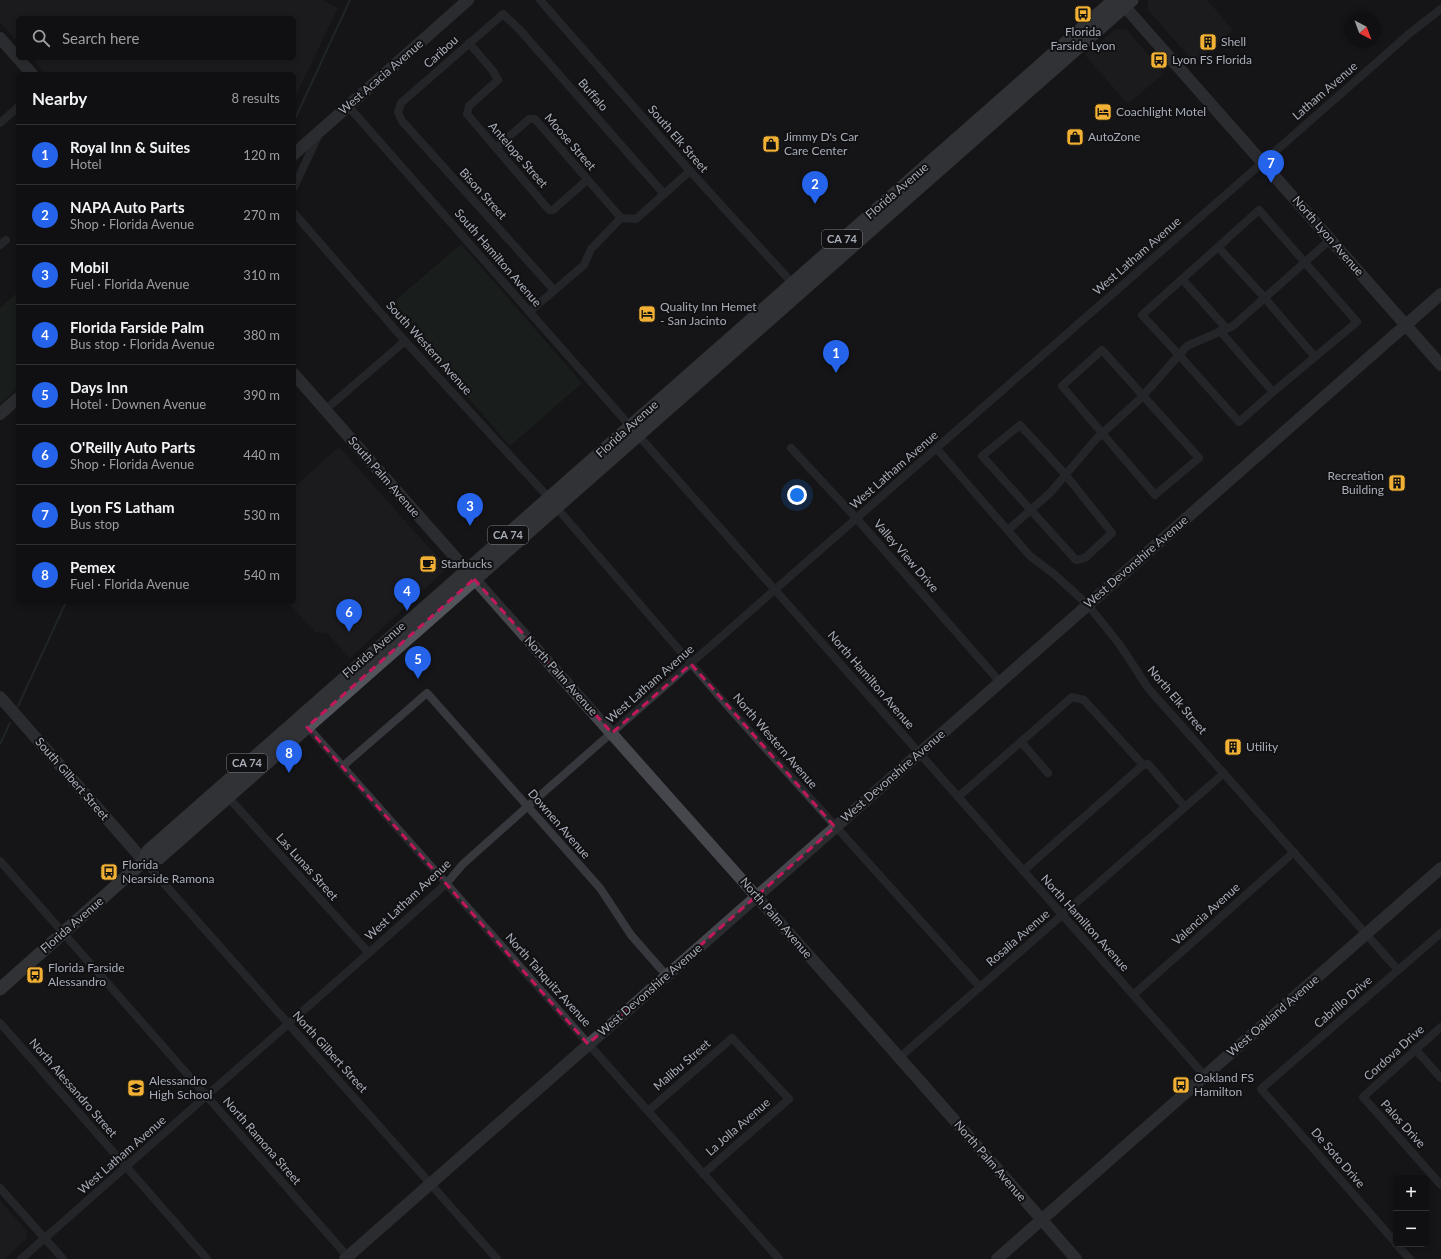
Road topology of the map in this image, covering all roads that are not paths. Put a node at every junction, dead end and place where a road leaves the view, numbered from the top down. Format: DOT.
graph roads {
  1 [pos="468,0"];
  2 [pos="540,0"];
  3 [pos="1122,2"];
  4 [pos="1441,9"];
  5 [pos="503,14"];
  6 [pos="0,38"];
  7 [pos="469,43"];
  8 [pos="16,56"];
  9 [pos="20,60"];
  10 [pos="30,72"];
  11 [pos="348,106"];
  12 [pos="16,109"];
  13 [pos="398,112"];
  14 [pos="986,112"];
  15 [pos="0,123"];
  16 [pos="321,130"];
  17 [pos="496,148"];
  18 [pos="296,152"];
  19 [pos="1263,162"];
  20 [pos="690,171"];
  21 [pos="587,180"];
  22 [pos="296,184"];
  23 [pos="664,194"];
  24 [pos="909,197"];
  25 [pos="296,215"];
  26 [pos="621,218"];
  27 [pos="1330,239"];
  28 [pos="1218,247"];
  29 [pos="1305,262"];
  30 [pos="1182,279"];
  31 [pos="796,287"];
  32 [pos="554,290"];
  33 [pos="1441,294"];
  34 [pos="1264,297"];
  35 [pos="529,312"];
  36 [pos="1406,325"];
  37 [pos="1223,330"];
  38 [pos="405,341"];
  39 [pos="1180,355"];
  40 [pos="1316,357"];
  41 [pos="1441,365"];
  42 [pos="296,376"];
  43 [pos="1273,392"];
  44 [pos="1144,395"];
  45 [pos="16,400"];
  46 [pos="325,410"];
  47 [pos="0,414"];
  48 [pos="634,431"];
  49 [pos="1103,433"];
  50 [pos="791,448"];
  51 [pos="937,448"];
  52 [pos="1065,474"];
  53 [pos="552,503"];
  54 [pos="1030,510"];
  55 [pos="857,519"];
  56 [pos="1008,530"];
  57 [pos="470,575"];
  58 [pos="775,591"];
  59 [pos="1088,605"];
  60 [pos="691,664"];
  61 [pos="1000,682"];
  62 [pos="0,697"];
  63 [pos="303,722"];
  64 [pos="612,733"];
  65 [pos="1021,742"];
  66 [pos="262,750"];
  67 [pos="919,753"];
  68 [pos="1142,765"];
  69 [pos="342,766"];
  70 [pos="1048,773"];
  71 [pos="1224,773"];
  72 [pos="228,797"];
  73 [pos="958,797"];
  74 [pos="528,806"];
  75 [pos="1185,807"];
  76 [pos="835,828"];
  77 [pos="1294,852"];
  78 [pos="0,861"];
  79 [pos="144,861"];
  80 [pos="1027,868"];
  81 [pos="1441,868"];
  82 [pos="446,884"];
  83 [pos="757,897"];
  84 [pos="1062,915"];
  85 [pos="63,933"];
  86 [pos="1441,933"];
  87 [pos="1365,935"];
  88 [pos="369,953"];
  89 [pos="1398,970"];
  90 [pos="667,976"];
  91 [pos="0,988"];
  92 [pos="980,988"];
  93 [pos="1133,995"];
  94 [pos="0,1023"];
  95 [pos="289,1024"];
  96 [pos="1441,1027"];
  97 [pos="732,1038"];
  98 [pos="588,1044"];
  99 [pos="1415,1049"];
  100 [pos="899,1058"];
  101 [pos="1205,1076"];
  102 [pos="1441,1078"];
  103 [pos="1261,1089"];
  104 [pos="207,1096"];
  105 [pos="1363,1097"];
  106 [pos="648,1111"];
  107 [pos="126,1166"];
  108 [pos="703,1174"];
  109 [pos="430,1184"];
  110 [pos="1441,1185"];
  111 [pos="0,1188"];
  112 [pos="1042,1219"];
  113 [pos="45,1238"];
  114 [pos="1393,1241"];
  115 [pos="1399,1247"];
  116 [pos="347,1258"];
  117 [pos="21,1259"];
  118 [pos="63,1259"];
  119 [pos="207,1259"];
  120 [pos="497,1259"];
  121 [pos="779,1259"];
  122 [pos="997,1259"];
  123 [pos="1076,1259"];
  124 [pos="1410,1259"];
  1 -- 11 [label="street, West Acacia Avenue"];
  2 -- 20 [label="street, South Elk Street"];
  3 -- 14 [label="main road, Florida Avenue / CA 74"];
  3 -- 19 [label="street, North Lyon Avenue"];
  3 -- 24 [label="main road, Florida Avenue"];
  4 -- 19 [label="street, Latham Avenue"];
  5 -- 7 [label="street, Caribou"];
  5 -- 23 [label="street, Buffalo"];
  6 -- 8 [label="street"];
  7 -- 13 [label="street, Caribou"];
  7 -- 17 [label="street, Antelope Street"];
  9 -- 10 [label="street"];
  11 -- 16 [label="street, West Acacia Avenue"];
  11 -- 35 [label="street, South Hamilton Avenue"];
  12 -- 15 [label="street"];
  13 -- 32 [label="street, Bison Street"];
  14 -- 24 [label="main road"];
  14 -- 31 [label="main road, Florida Avenue / CA 74"];
  16 -- 18 [label="street, West Acacia Avenue"];
  16 -- 22 [label="street"];
  17 -- 21 [label="street, Moose Street"];
  17 -- 21 [label="street, Antelope Street"];
  19 -- 27 [label="street, North Lyon Avenue"];
  19 -- 51 [label="street, West Latham Avenue"];
  20 -- 23 [label="street"];
  20 -- 31 [label="street, South Elk Street"];
  21 -- 26 [label="street, Moose Street"];
  23 -- 26 [label="street"];
  24 -- 31 [label="main road, Florida Avenue"];
  25 -- 38 [label="street, South Western Avenue"];
  26 -- 32 [label="street"];
  27 -- 29 [label="street"];
  27 -- 36 [label="street, North Lyon Avenue"];
  28 -- 29 [label="street"];
  28 -- 30 [label="street"];
  28 -- 34 [label="street"];
  29 -- 34 [label="street"];
  29 -- 40 [label="street"];
  30 -- 37 [label="street"];
  30 -- 39 [label="street"];
  31 -- 48 [label="main road, Florida Avenue / CA 74"];
  32 -- 35 [label="street"];
  33 -- 36 [label="street, West Devonshire Avenue"];
  34 -- 37 [label="street"];
  34 -- 40 [label="street"];
  35 -- 48 [label="street, South Hamilton Avenue"];
  36 -- 41 [label="street, North Lyon Avenue"];
  36 -- 59 [label="street, West Devonshire Avenue"];
  37 -- 39 [label="street"];
  37 -- 43 [label="street"];
  38 -- 46 [label="street"];
  38 -- 53 [label="street, South Western Avenue"];
  39 -- 43 [label="street"];
  39 -- 44 [label="street"];
  40 -- 43 [label="street"];
  42 -- 46 [label="street, South Palm Avenue"];
  44 -- 49 [label="street"];
  44 -- 49 [label="street"];
  44 -- 49 [label="street"];
  45 -- 47 [label="street"];
  46 -- 57 [label="street, South Palm Avenue"];
  48 -- 53 [label="main road, Florida Avenue / CA 74"];
  48 -- 58 [label="street, North Hamilton Avenue"];
  49 -- 52 [label="street"];
  50 -- 55 [label="street, Valley View Drive"];
  51 -- 55 [label="street, West Latham Avenue"];
  51 -- 56 [label="street, North Elk Street"];
  52 -- 54 [label="street"];
  52 -- 54 [label="street"];
  52 -- 54 [label="street"];
  53 -- 57 [label="main road, Florida Avenue / CA 74"];
  53 -- 60 [label="street, North Western Avenue"];
  54 -- 56 [label="street"];
  55 -- 58 [label="street, West Latham Avenue"];
  55 -- 61 [label="street, Valley View Drive"];
  56 -- 59 [label="street, North Elk Street"];
  57 -- 63 [label="main road, Florida Avenue / CA 74"];
  57 -- 63 [label="main road, Florida Avenue"];
  57 -- 64 [label="street, North Palm Avenue"];
  58 -- 60 [label="street, West Latham Avenue"];
  58 -- 67 [label="street, North Hamilton Avenue"];
  59 -- 61 [label="street, West Devonshire Avenue"];
  59 -- 71 [label="street, North Elk Street"];
  60 -- 64 [label="street, West Latham Avenue"];
  60 -- 76 [label="street, North Western Avenue"];
  61 -- 67 [label="street, West Devonshire Avenue"];
  62 -- 79 [label="street, South Gilbert Street"];
  63 -- 66 [label="main road, Florida Avenue / CA 74"];
  63 -- 69 [label="street, North Tahquitz Avenue"];
  63 -- 72 [label="main road, Florida Avenue"];
  64 -- 74 [label="street, West Latham Avenue"];
  64 -- 83 [label="street, North Palm Avenue"];
  65 -- 68 [label="street"];
  65 -- 70 [label="street"];
  65 -- 73 [label="street"];
  66 -- 72 [label="main road"];
  66 -- 79 [label="main road, Florida Avenue / CA 74"];
  67 -- 73 [label="street, North Hamilton Avenue"];
  67 -- 76 [label="street, West Devonshire Avenue"];
  68 -- 75 [label="street"];
  68 -- 80 [label="street"];
  69 -- 74 [label="street, Downen Avenue"];
  69 -- 82 [label="street, North Tahquitz Avenue"];
  71 -- 75 [label="street, Rosalia Avenue"];
  71 -- 77 [label="street, North Elk Street"];
  72 -- 79 [label="main road, Florida Avenue"];
  72 -- 88 [label="street, Las Lunas Street"];
  73 -- 80 [label="street, North Hamilton Avenue"];
  74 -- 82 [label="street, West Latham Avenue"];
  74 -- 90 [label="street, Downen Avenue"];
  75 -- 84 [label="street, Rosalia Avenue"];
  76 -- 83 [label="street, West Devonshire Avenue"];
  76 -- 92 [label="street, North Western Avenue"];
  77 -- 87 [label="street, North Elk Street"];
  77 -- 93 [label="street, Valencia Avenue"];
  78 -- 85 [label="street, North Ramona Street"];
  79 -- 85 [label="main road, Florida Avenue / CA 74"];
  79 -- 95 [label="street, North Gilbert Street"];
  80 -- 84 [label="street, North Hamilton Avenue"];
  81 -- 87 [label="street, West Oakland Avenue"];
  82 -- 88 [label="street, West Latham Avenue"];
  82 -- 98 [label="street, North Tahquitz Avenue"];
  83 -- 90 [label="street, West Devonshire Avenue"];
  83 -- 100 [label="street, North Palm Avenue"];
  84 -- 92 [label="street, Rosalia Avenue"];
  84 -- 93 [label="street, North Hamilton Avenue"];
  85 -- 91 [label="main road, Florida Avenue / CA 74"];
  85 -- 104 [label="street, North Ramona Street"];
  86 -- 89 [label="street, Cabrillo Drive"];
  87 -- 89 [label="street, North Elk Street"];
  87 -- 101 [label="street, West Oakland Avenue"];
  88 -- 95 [label="street, West Latham Avenue"];
  89 -- 103 [label="street, Cabrillo Drive"];
  90 -- 98 [label="street, West Devonshire Avenue"];
  92 -- 100 [label="street, Rosalia Avenue"];
  93 -- 101 [label="street, North Hamilton Avenue"];
  94 -- 107 [label="street, North Alessandro Street"];
  95 -- 104 [label="street, West Latham Avenue"];
  95 -- 109 [label="street, North Gilbert Street"];
  96 -- 99 [label="street, Cordova Drive"];
  97 -- 106 [label="street, Malibu Street"];
  97 -- 108 [label="street, La Jolla Avenue"];
  98 -- 106 [label="street, North Tahquitz Avenue"];
  98 -- 109 [label="street, West Devonshire Avenue"];
  99 -- 102 [label="street"];
  99 -- 105 [label="street, Cordova Drive"];
  100 -- 112 [label="street, North Palm Avenue"];
  101 -- 112 [label="street, West Oakland Avenue"];
  103 -- 114 [label="street, De Soto Drive"];
  104 -- 107 [label="street, West Latham Avenue"];
  104 -- 116 [label="street, North Ramona Street"];
  105 -- 110 [label="street, Palos Drive"];
  106 -- 108 [label="street, North Tahquitz Avenue"];
  107 -- 113 [label="street, West Latham Avenue"];
  107 -- 119 [label="street, North Alessandro Street"];
  108 -- 121 [label="street, North Tahquitz Avenue"];
  109 -- 116 [label="street, West Devonshire Avenue"];
  109 -- 120 [label="street, North Gilbert Street"];
  111 -- 113 [label="street"];
  112 -- 122 [label="street, West Oakland Avenue"];
  112 -- 123 [label="street, North Palm Avenue"];
  113 -- 117 [label="street, West Latham Avenue"];
  113 -- 118 [label="street"];
  115 -- 124 [label="street, De Soto Drive"];
}
